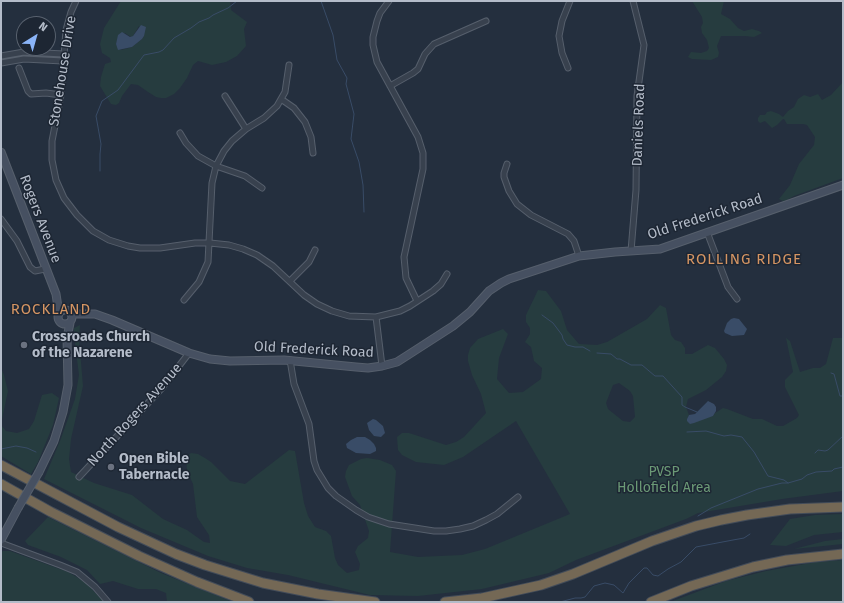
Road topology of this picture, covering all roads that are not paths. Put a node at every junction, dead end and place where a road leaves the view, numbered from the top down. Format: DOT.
graph roads {
  1 [pos="76,1"];
  2 [pos="389,1"];
  3 [pos="570,1"];
  4 [pos="633,1"];
  5 [pos="486,21"];
  6 [pos="64,54"];
  7 [pos="1,56"];
  8 [pos="63,61"];
  9 [pos="1,63"];
  10 [pos="290,65"];
  11 [pos="19,68"];
  12 [pos="568,68"];
  13 [pos="390,86"];
  14 [pos="60,95"];
  15 [pos="225,96"];
  16 [pos="281,99"];
  17 [pos="246,130"];
  18 [pos="180,133"];
  19 [pos="1,152"];
  20 [pos="313,153"];
  21 [pos="507,164"];
  22 [pos="216,166"];
  23 [pos="843,185"];
  24 [pos="262,188"];
  25 [pos="1,219"];
  26 [pos="708,232"];
  27 [pos="210,243"];
  28 [pos="315,250"];
  29 [pos="631,251"];
  30 [pos="580,256"];
  31 [pos="46,269"];
  32 [pos="447,274"];
  33 [pos="290,282"];
  34 [pos="56,294"];
  35 [pos="737,299"];
  36 [pos="184,300"];
  37 [pos="417,301"];
  38 [pos="58,314"];
  39 [pos="70,317"];
  40 [pos="376,317"];
  41 [pos="61,324"];
  42 [pos="67,338"];
  43 [pos="189,353"];
  44 [pos="290,360"];
  45 [pos="382,366"];
  46 [pos="1,465"];
  47 [pos="79,477"];
  48 [pos="1,484"];
  49 [pos="518,497"];
  50 [pos="843,507"];
  51 [pos="1,540"];
  52 [pos="1,544"];
  53 [pos="843,554"];
  54 [pos="108,602"];
  55 [pos="249,602"];
  56 [pos="375,602"];
  57 [pos="445,602"];
  58 [pos="651,602"];
  1 -- 6 [label="street, Stonehouse Drive"];
  2 -- 13 [label="street"];
  3 -- 12 [label="street"];
  4 -- 29 [label="street, Daniels Road"];
  5 -- 13 [label="street"];
  6 -- 7 [label="street"];
  6 -- 8 [label="street, Stonehouse Drive"];
  8 -- 9 [label="street"];
  8 -- 14 [label="street, Stonehouse Drive"];
  10 -- 16 [label="street"];
  11 -- 14 [label="street"];
  13 -- 37 [label="street"];
  14 -- 27 [label="street, Stonehouse Drive"];
  15 -- 17 [label="street"];
  16 -- 17 [label="street"];
  16 -- 20 [label="street"];
  17 -- 22 [label="street"];
  18 -- 22 [label="street"];
  19 -- 31 [label="street, Rogers Avenue"];
  21 -- 30 [label="street"];
  22 -- 24 [label="street"];
  22 -- 27 [label="street"];
  23 -- 26 [label="street, Old Frederick Road"];
  25 -- 31 [label="street"];
  26 -- 29 [label="street, Old Frederick Road"];
  26 -- 35 [label="street"];
  27 -- 33 [label="street, Stonehouse Drive"];
  27 -- 36 [label="street"];
  28 -- 33 [label="street"];
  29 -- 30 [label="street, Old Frederick Road"];
  30 -- 45 [label="street, Old Frederick Road"];
  31 -- 34 [label="street, Rogers Avenue"];
  32 -- 37 [label="street, Stonehouse Drive"];
  33 -- 40 [label="street, Stonehouse Drive"];
  34 -- 38 [label="street, Rogers Avenue"];
  34 -- 39 [label="street, Rogers Avenue"];
  37 -- 40 [label="street, Stonehouse Drive"];
  38 -- 39 [label="street"];
  38 -- 41 [label="street"];
  39 -- 41 [label="street"];
  39 -- 42 [label="street"];
  39 -- 43 [label="street, Old Frederick Road"];
  40 -- 45 [label="street"];
  41 -- 42 [label="street"];
  42 -- 51 [label="street, bridge"];
  43 -- 44 [label="street, Old Frederick Road"];
  43 -- 47 [label="street, North Rogers Avenue"];
  44 -- 45 [label="street, Old Frederick Road"];
  44 -- 49 [label="street"];
  46 -- 56 [label="highway"];
  48 -- 55 [label="highway"];
  50 -- 57 [label="highway"];
  52 -- 54 [label="street"];
  53 -- 58 [label="highway"];
}
